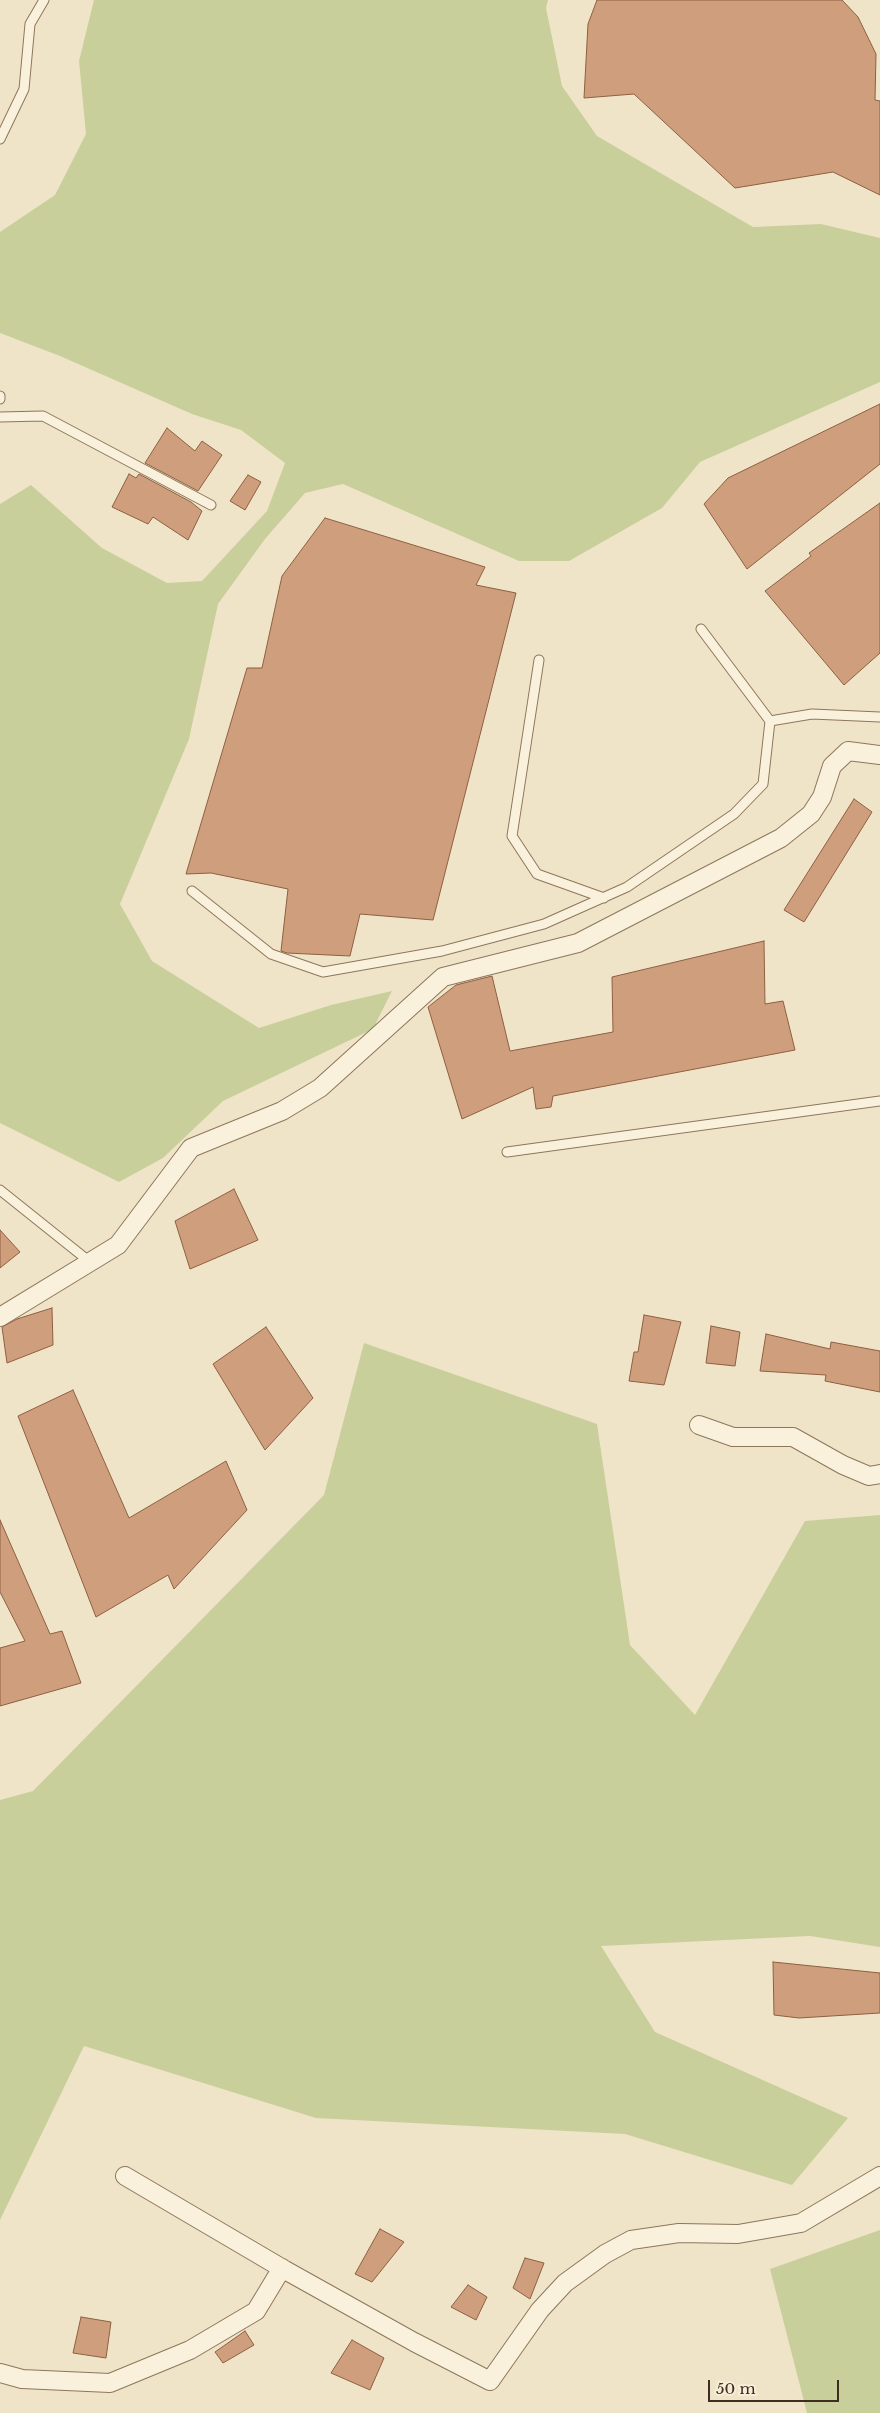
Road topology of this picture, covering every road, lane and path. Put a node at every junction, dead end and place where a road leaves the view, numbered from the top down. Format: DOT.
graph roads {
  1 [pos="44,0"];
  2 [pos="0,139"];
  3 [pos="0,417"];
  4 [pos="211,505"];
  5 [pos="701,629"];
  6 [pos="539,660"];
  7 [pos="880,717"];
  8 [pos="770,721"];
  9 [pos="880,755"];
  10 [pos="192,891"];
  11 [pos="604,898"];
  12 [pos="880,1102"];
  13 [pos="508,1152"];
  14 [pos="0,1190"];
  15 [pos="90,1262"];
  16 [pos="0,1317"];
  17 [pos="699,1425"];
  18 [pos="880,1474"];
  19 [pos="125,2176"];
  20 [pos="880,2176"];
  21 [pos="282,2268"];
  22 [pos="0,2373"];
  1 -- 2 [label="lane"];
  3 -- 4 [label="lane"];
  5 -- 8 [label="lane"];
  6 -- 11 [label="lane"];
  7 -- 8 [label="lane"];
  8 -- 11 [label="lane"];
  9 -- 15 [label="street"];
  10 -- 11 [label="lane"];
  12 -- 13 [label="lane"];
  14 -- 15 [label="lane"];
  15 -- 16 [label="street"];
  17 -- 18 [label="street"];
  19 -- 21 [label="street"];
  20 -- 21 [label="street"];
  21 -- 22 [label="street"];
}
